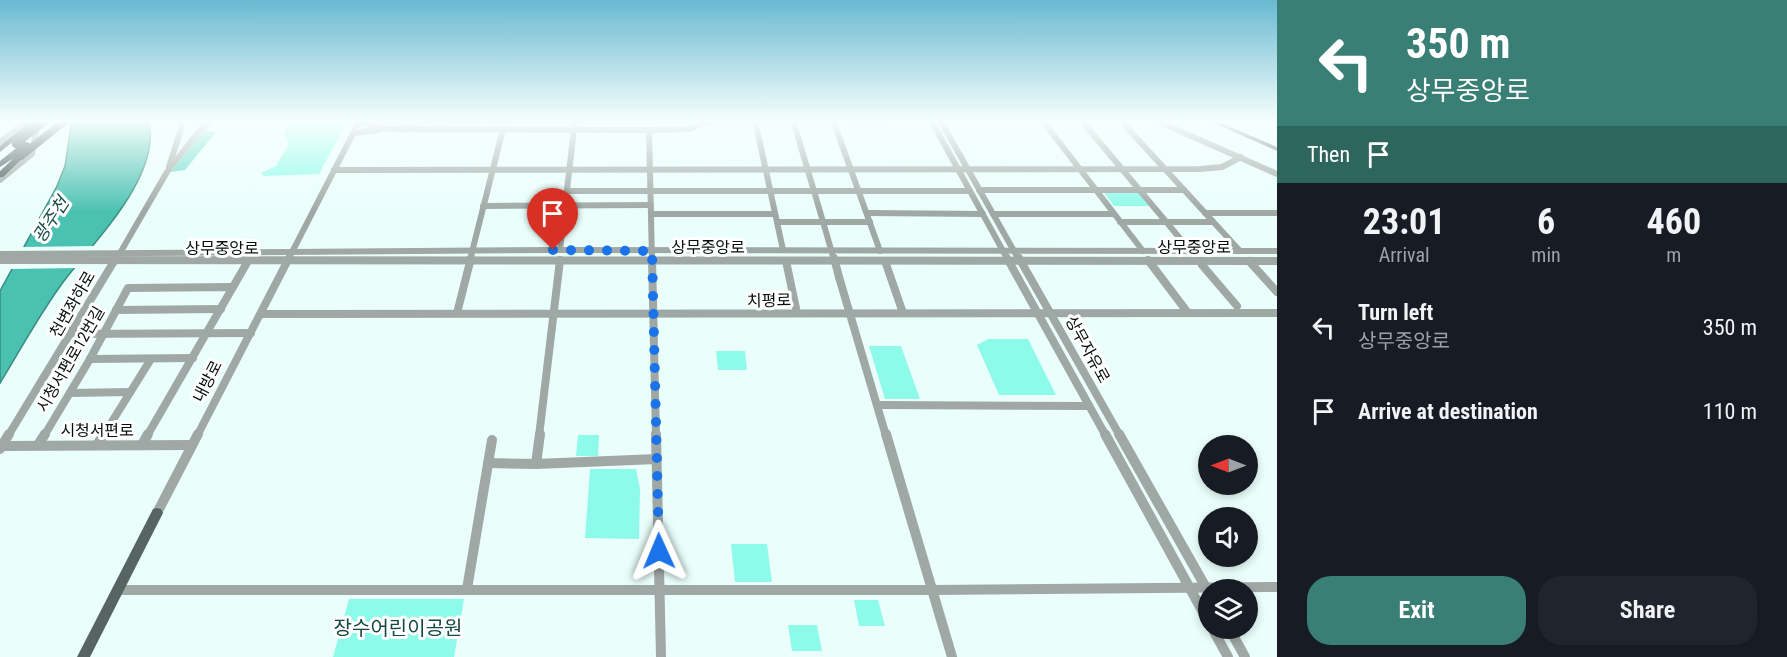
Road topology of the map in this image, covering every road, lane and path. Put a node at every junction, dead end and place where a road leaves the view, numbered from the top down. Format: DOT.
graph roads {
  1 [pos="22,151"];
  2 [pos="28,151"];
  3 [pos="30,151"];
  4 [pos="174,151"];
  5 [pos="183,151"];
  6 [pos="344,151"];
  7 [pos="497,151"];
  8 [pos="571,151"];
  9 [pos="650,151"];
  10 [pos="762,151"];
  11 [pos="802,151"];
  12 [pos="844,151"];
  13 [pos="948,151"];
  14 [pos="957,151"];
  15 [pos="1065,151"];
  16 [pos="1106,151"];
  17 [pos="1148,151"];
  18 [pos="1226,151"];
  19 [pos="1241,157"];
  20 [pos="0,165"];
  21 [pos="334,170"];
  22 [pos="492,170"];
  23 [pos="569,170"];
  24 [pos="650,170"];
  25 [pos="766,170"];
  26 [pos="807,170"];
  27 [pos="851,170"];
  28 [pos="959,170"];
  29 [pos="968,170"];
  30 [pos="1080,170"];
  31 [pos="1122,170"];
  32 [pos="1166,170"];
  33 [pos="167,172"];
  34 [pos="1277,174"];
  35 [pos="0,175"];
  36 [pos="979,190"];
  37 [pos="1096,190"];
  38 [pos="1139,190"];
  39 [pos="1184,190"];
  40 [pos="567,191"];
  41 [pos="651,191"];
  42 [pos="770,191"];
  43 [pos="814,191"];
  44 [pos="859,191"];
  45 [pos="970,191"];
  46 [pos="651,205"];
  47 [pos="483,206"];
  48 [pos="566,206"];
  49 [pos="867,213"];
  50 [pos="1205,213"];
  51 [pos="1277,213"];
  52 [pos="651,214"];
  53 [pos="775,214"];
  54 [pos="983,214"];
  55 [pos="993,214"];
  56 [pos="1114,214"];
  57 [pos="777,222"];
  58 [pos="870,222"];
  59 [pos="1120,222"];
  60 [pos="1166,222"];
  61 [pos="1213,222"];
  62 [pos="823,224"];
  63 [pos="1188,248"];
  64 [pos="560,250"];
  65 [pos="783,250"];
  66 [pos="471,251"];
  67 [pos="652,251"];
  68 [pos="880,251"];
  69 [pos="1004,251"];
  70 [pos="1015,251"];
  71 [pos="1143,251"];
  72 [pos="1240,251"];
  73 [pos="1277,251"];
  74 [pos="292,252"];
  75 [pos="0,254"];
  76 [pos="117,257"];
  77 [pos="0,260"];
  78 [pos="560,260"];
  79 [pos="652,260"];
  80 [pos="1009,260"];
  81 [pos="1021,260"];
  82 [pos="1148,260"];
  83 [pos="248,261"];
  84 [pos="469,261"];
  85 [pos="786,261"];
  86 [pos="885,261"];
  87 [pos="1249,261"];
  88 [pos="1277,261"];
  89 [pos="287,262"];
  90 [pos="1202,265"];
  91 [pos="233,287"];
  92 [pos="1277,292"];
  93 [pos="1237,306"];
  94 [pos="221,309"];
  95 [pos="116,310"];
  96 [pos="458,313"];
  97 [pos="553,313"];
  98 [pos="797,313"];
  99 [pos="903,313"];
  100 [pos="1038,313"];
  101 [pos="1051,313"];
  102 [pos="1188,313"];
  103 [pos="1277,313"];
  104 [pos="261,314"];
  105 [pos="653,314"];
  106 [pos="850,314"];
  107 [pos="104,333"];
  108 [pos="207,333"];
  109 [pos="251,333"];
  110 [pos="72,334"];
  111 [pos="193,358"];
  112 [pos="90,359"];
  113 [pos="151,359"];
  114 [pos="130,392"];
  115 [pos="70,393"];
  116 [pos="879,405"];
  117 [pos="1089,406"];
  118 [pos="492,440"];
  119 [pos="38,445"];
  120 [pos="97,445"];
  121 [pos="142,445"];
  122 [pos="192,446"];
  123 [pos="1,447"];
  124 [pos="657,459"];
  125 [pos="488,463"];
  126 [pos="536,464"];
  127 [pos="158,513"];
  128 [pos="1201,579"];
  129 [pos="1277,587"];
  130 [pos="1189,588"];
  131 [pos="1258,588"];
  132 [pos="466,589"];
  133 [pos="660,589"];
  134 [pos="1198,589"];
  135 [pos="118,590"];
  136 [pos="932,590"];
  137 [pos="1198,604"];
  138 [pos="1218,639"];
  139 [pos="1235,639"];
  140 [pos="84,657"];
  141 [pos="661,657"];
  142 [pos="952,657"];
  143 [pos="1228,657"];
  144 [pos="1245,657"];
  1 -- 20 [label="highway"];
  2 -- 35 [label="highway, bridge"];
  3 -- 35 [label="street"];
  4 -- 33 [label="street, 천변좌하로"];
  5 -- 33 [label="street, 천변좌하로"];
  6 -- 21 [label="street, 내방로"];
  7 -- 22 [label="street"];
  8 -- 23 [label="street"];
  9 -- 24 [label="street"];
  10 -- 25 [label="street"];
  11 -- 26 [label="street"];
  12 -- 27 [label="street"];
  13 -- 28 [label="street, 상무자유로"];
  14 -- 29 [label="street, 상무자유로"];
  15 -- 30 [label="street"];
  16 -- 31 [label="street"];
  17 -- 32 [label="street"];
  18 -- 19 [label="street"];
  19 -- 32 [label="street"];
  19 -- 34 [label="street"];
  21 -- 22 [label="street"];
  21 -- 74 [label="street, 내방로"];
  22 -- 23 [label="street"];
  22 -- 47 [label="street"];
  23 -- 24 [label="street"];
  23 -- 40 [label="street"];
  24 -- 25 [label="street"];
  24 -- 41 [label="street"];
  25 -- 26 [label="street"];
  25 -- 42 [label="street"];
  26 -- 27 [label="street"];
  26 -- 43 [label="street"];
  27 -- 28 [label="street"];
  27 -- 44 [label="street"];
  28 -- 29 [label="street"];
  28 -- 45 [label="street, 상무자유로"];
  29 -- 30 [label="street"];
  29 -- 36 [label="street, 상무자유로"];
  30 -- 31 [label="street"];
  30 -- 37 [label="street"];
  31 -- 32 [label="street"];
  31 -- 38 [label="street"];
  32 -- 39 [label="street"];
  33 -- 76 [label="street, 천변좌하로"];
  36 -- 37 [label="street"];
  36 -- 55 [label="street, 상무자유로"];
  37 -- 38 [label="street"];
  37 -- 56 [label="street"];
  38 -- 39 [label="street"];
  38 -- 60 [label="street"];
  39 -- 50 [label="street"];
  40 -- 41 [label="street"];
  40 -- 48 [label="street"];
  41 -- 42 [label="street"];
  41 -- 46 [label="street"];
  42 -- 43 [label="street"];
  42 -- 53 [label="street"];
  43 -- 44 [label="street"];
  43 -- 62 [label="street"];
  44 -- 45 [label="street"];
  44 -- 49 [label="street"];
  45 -- 54 [label="street, 상무자유로"];
  46 -- 48 [label="street"];
  46 -- 52 [label="street"];
  47 -- 48 [label="street"];
  47 -- 66 [label="street"];
  48 -- 64 [label="street"];
  49 -- 54 [label="street"];
  49 -- 58 [label="street"];
  50 -- 51 [label="street"];
  50 -- 61 [label="street"];
  52 -- 53 [label="street"];
  52 -- 67 [label="street"];
  53 -- 57 [label="street"];
  54 -- 69 [label="street, 상무자유로"];
  55 -- 56 [label="street"];
  55 -- 70 [label="street, 상무자유로"];
  56 -- 59 [label="street"];
  57 -- 62 [label="street"];
  57 -- 65 [label="street"];
  58 -- 62 [label="street"];
  58 -- 68 [label="street"];
  59 -- 60 [label="street"];
  59 -- 71 [label="street"];
  60 -- 61 [label="street"];
  60 -- 63 [label="street"];
  61 -- 72 [label="street"];
  62 -- 106 [label="street, bridge"];
  64 -- 66 [label="street, 상무중앙로"];
  64 -- 67 [label="street, 상무중앙로"];
  65 -- 67 [label="street, 상무중앙로"];
  65 -- 68 [label="street, 상무중앙로"];
  66 -- 74 [label="street, 상무중앙로"];
  66 -- 84 [label="street"];
  67 -- 79 [label="street"];
  68 -- 69 [label="street, 상무중앙로"];
  69 -- 70 [label="street, 상무중앙로"];
  69 -- 80 [label="street, 상무자유로"];
  70 -- 71 [label="street, 상무중앙로"];
  70 -- 81 [label="street, 상무자유로"];
  71 -- 72 [label="street, 상무중앙로"];
  72 -- 73 [label="street, 상무중앙로"];
  74 -- 76 [label="street, 상무중앙로"];
  74 -- 89 [label="street, 내방로"];
  75 -- 76 [label="street, 상무중앙로"];
  76 -- 77 [label="street, 상무중앙로"];
  76 -- 83 [label="street, 상무중앙로"];
  76 -- 110 [label="street, 천변좌하로"];
  78 -- 79 [label="street, 상무중앙로"];
  78 -- 84 [label="street, 상무중앙로"];
  78 -- 97 [label="street"];
  79 -- 85 [label="street, 상무중앙로"];
  79 -- 105 [label="street"];
  80 -- 81 [label="street, 상무중앙로"];
  80 -- 86 [label="street, 상무중앙로"];
  80 -- 100 [label="street, 상무자유로"];
  81 -- 82 [label="street, 상무중앙로"];
  81 -- 101 [label="street, 상무자유로"];
  82 -- 87 [label="street, 상무중앙로"];
  82 -- 102 [label="street"];
  83 -- 89 [label="street, 상무중앙로"];
  83 -- 91 [label="street"];
  84 -- 89 [label="street, 상무중앙로"];
  84 -- 96 [label="street"];
  85 -- 86 [label="street, 상무중앙로"];
  85 -- 98 [label="street"];
  86 -- 99 [label="street"];
  87 -- 88 [label="street, 상무중앙로"];
  87 -- 92 [label="street"];
  89 -- 104 [label="street, 내방로"];
  90 -- 93 [label="street"];
  91 -- 94 [label="street"];
  91 -- 95 [label="street, 시청서편로12번길"];
  94 -- 95 [label="street"];
  94 -- 108 [label="street"];
  95 -- 107 [label="street, 시청서편로12번길"];
  96 -- 97 [label="street, 치평로"];
  96 -- 104 [label="street, 치평로"];
  97 -- 105 [label="street, 치평로"];
  97 -- 126 [label="street"];
  98 -- 105 [label="street, 치평로"];
  98 -- 106 [label="street, 치평로"];
  99 -- 100 [label="street, 치평로"];
  99 -- 106 [label="street, 치평로"];
  100 -- 101 [label="street, 치평로"];
  100 -- 117 [label="street, 상무자유로"];
  101 -- 102 [label="street, 치평로"];
  101 -- 128 [label="street, 상무자유로"];
  102 -- 103 [label="street, 치평로"];
  104 -- 109 [label="street, 내방로"];
  105 -- 124 [label="street"];
  106 -- 116 [label="street"];
  107 -- 108 [label="street"];
  107 -- 110 [label="street"];
  107 -- 112 [label="street, 시청서편로12번길"];
  108 -- 109 [label="street"];
  108 -- 111 [label="street"];
  109 -- 122 [label="street, 내방로"];
  110 -- 123 [label="street, 천변좌하로"];
  111 -- 113 [label="street"];
  111 -- 121 [label="street"];
  112 -- 113 [label="street"];
  112 -- 115 [label="street, 시청서편로12번길"];
  113 -- 114 [label="street"];
  114 -- 115 [label="street"];
  114 -- 120 [label="street"];
  115 -- 119 [label="street, 시청서편로12번길"];
  116 -- 117 [label="street"];
  116 -- 136 [label="street"];
  117 -- 130 [label="street, 상무자유로"];
  118 -- 125 [label="street"];
  119 -- 120 [label="street, 시청서편로"];
  119 -- 123 [label="street, 시청서편로"];
  120 -- 121 [label="street, 시청서편로"];
  121 -- 122 [label="street, 시청서편로"];
  122 -- 127 [label="street, 내방로"];
  124 -- 126 [label="street"];
  124 -- 133 [label="street"];
  125 -- 126 [label="street"];
  125 -- 132 [label="street"];
  127 -- 135 [label="main road, 내방로"];
  129 -- 131 [label="street"];
  130 -- 134 [label="street"];
  130 -- 136 [label="street"];
  130 -- 137 [label="street, 상무자유로"];
  132 -- 133 [label="street"];
  132 -- 135 [label="street"];
  133 -- 136 [label="street"];
  133 -- 141 [label="street"];
  135 -- 140 [label="main road, 내방로"];
  136 -- 142 [label="street"];
  138 -- 143 [label="street"];
  139 -- 144 [label="street"];
}
